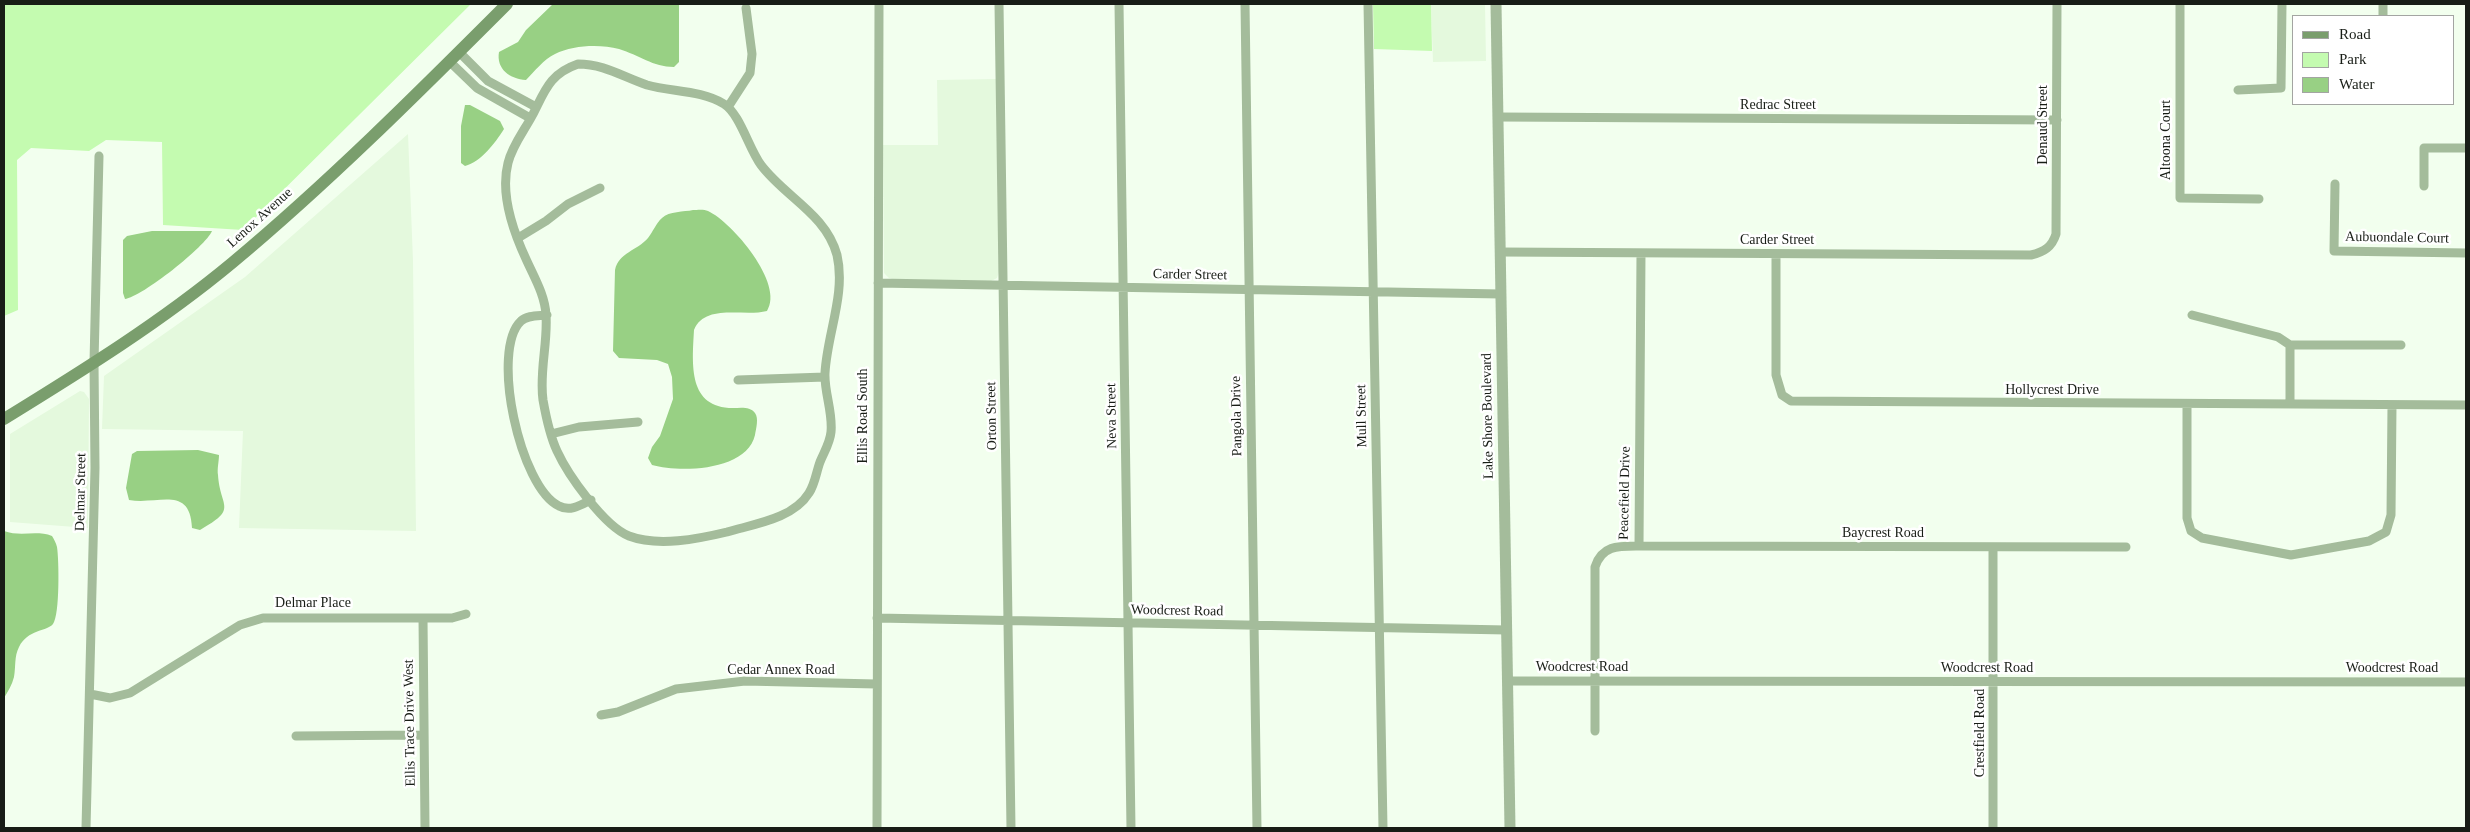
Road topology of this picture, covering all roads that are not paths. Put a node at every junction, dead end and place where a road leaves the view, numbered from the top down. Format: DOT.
graph roads {
  1 [pos="507,4"];
  2 [pos="879,4"];
  3 [pos="999,4"];
  4 [pos="1119,4"];
  5 [pos="1245,4"];
  6 [pos="1368,4"];
  7 [pos="1496,4"];
  8 [pos="2057,4"];
  9 [pos="2180,4"];
  10 [pos="2282,4"];
  11 [pos="746,8"];
  12 [pos="459,52"];
  13 [pos="449,61"];
  14 [pos="2238,90"];
  15 [pos="536,107"];
  16 [pos="728,107"];
  17 [pos="1498,117"];
  18 [pos="530,118"];
  19 [pos="2057,120"];
  20 [pos="2466,148"];
  21 [pos="99,156"];
  22 [pos="2334,184"];
  23 [pos="2424,186"];
  24 [pos="600,188"];
  25 [pos="2259,199"];
  26 [pos="518,238"];
  27 [pos="2050,246"];
  28 [pos="1500,252"];
  29 [pos="1641,253"];
  30 [pos="2466,253"];
  31 [pos="1776,254"];
  32 [pos="878,284"];
  33 [pos="1004,285"];
  34 [pos="1124,288"];
  35 [pos="1248,290"];
  36 [pos="1373,291"];
  37 [pos="1501,294"];
  38 [pos="546,315"];
  39 [pos="2192,315"];
  40 [pos="2290,345"];
  41 [pos="2401,345"];
  42 [pos="94,362"];
  43 [pos="825,377"];
  44 [pos="738,380"];
  45 [pos="2187,404"];
  46 [pos="2290,404"];
  47 [pos="2392,405"];
  48 [pos="2466,405"];
  49 [pos="4,419"];
  50 [pos="638,422"];
  51 [pos="551,434"];
  52 [pos="591,500"];
  53 [pos="1639,546"];
  54 [pos="1993,547"];
  55 [pos="2126,547"];
  56 [pos="466,614"];
  57 [pos="423,618"];
  58 [pos="877,618"];
  59 [pos="1008,621"];
  60 [pos="1129,623"];
  61 [pos="1254,626"];
  62 [pos="1380,628"];
  63 [pos="1507,630"];
  64 [pos="1508,681"];
  65 [pos="1595,681"];
  66 [pos="1994,682"];
  67 [pos="2466,682"];
  68 [pos="876,684"];
  69 [pos="90,694"];
  70 [pos="601,715"];
  71 [pos="1595,731"];
  72 [pos="423,735"];
  73 [pos="296,736"];
  74 [pos="86,828"];
  75 [pos="425,828"];
  76 [pos="877,828"];
  77 [pos="1011,828"];
  78 [pos="1131,828"];
  79 [pos="1256,828"];
  80 [pos="1383,828"];
  81 [pos="1510,828"];
  82 [pos="1993,828"];
  1 -- 12 [label="main road, Lenox Avenue"];
  2 -- 32 [label="street, Ellis Road South"];
  3 -- 33 [label="street, Orton Street"];
  4 -- 34 [label="street, Neva Street"];
  5 -- 35 [label="street, Pangola Drive"];
  6 -- 36 [label="street, Mull Street"];
  7 -- 17 [label="street, Lake Shore Boulevard"];
  8 -- 19 [label="street, Denaud Street"];
  9 -- 25 [label="street, Altoona Court"];
  10 -- 14 [label="street"];
  11 -- 16 [label="street"];
  12 -- 13 [label="main road, Lenox Avenue"];
  12 -- 15 [label="street"];
  13 -- 18 [label="street"];
  13 -- 42 [label="main road, Lenox Avenue"];
  15 -- 16 [label="street"];
  15 -- 18 [label="street"];
  16 -- 43 [label="street"];
  17 -- 19 [label="street, Redrac Street"];
  17 -- 28 [label="street, Lake Shore Boulevard"];
  18 -- 26 [label="street"];
  19 -- 27 [label="street, Denaud Street"];
  20 -- 23 [label="street"];
  21 -- 42 [label="street, Delmar Street"];
  22 -- 30 [label="street, Aubuondale Court"];
  24 -- 26 [label="street"];
  26 -- 38 [label="street"];
  27 -- 31 [label="street, Carder Street"];
  28 -- 29 [label="street, Carder Street"];
  28 -- 37 [label="street, Lake Shore Boulevard"];
  29 -- 31 [label="street, Carder Street"];
  29 -- 53 [label="street, Peacefield Drive"];
  31 -- 45 [label="street, Hollycrest Drive"];
  32 -- 33 [label="street, Carder Street"];
  32 -- 58 [label="street, Ellis Road South"];
  33 -- 34 [label="street, Carder Street"];
  33 -- 59 [label="street, Orton Street"];
  34 -- 35 [label="street, Carder Street"];
  34 -- 60 [label="street, Neva Street"];
  35 -- 36 [label="street, Carder Street"];
  35 -- 61 [label="street, Pangola Drive"];
  36 -- 37 [label="street, Carder Street"];
  36 -- 62 [label="street, Mull Street"];
  37 -- 63 [label="street, Lake Shore Boulevard"];
  38 -- 51 [label="street"];
  38 -- 52 [label="street"];
  39 -- 40 [label="street"];
  40 -- 41 [label="street"];
  40 -- 46 [label="street"];
  42 -- 49 [label="main road, Lenox Avenue"];
  42 -- 69 [label="street, Delmar Street"];
  43 -- 44 [label="street"];
  43 -- 52 [label="street"];
  45 -- 46 [label="street, Hollycrest Drive"];
  45 -- 47 [label="street"];
  46 -- 47 [label="street, Hollycrest Drive"];
  47 -- 48 [label="street, Hollycrest Drive"];
  50 -- 51 [label="street"];
  51 -- 52 [label="street"];
  53 -- 54 [label="street, Baycrest Road"];
  53 -- 65 [label="street, Peacefield Drive"];
  54 -- 55 [label="street, Baycrest Road"];
  54 -- 66 [label="street, Crestfield Road"];
  56 -- 57 [label="street, Delmar Place"];
  57 -- 69 [label="street, Delmar Place"];
  57 -- 72 [label="street, Ellis Trace Drive West"];
  58 -- 59 [label="street, Woodcrest Road"];
  58 -- 68 [label="street, Ellis Road South"];
  59 -- 60 [label="street, Woodcrest Road"];
  59 -- 77 [label="street, Orton Street"];
  60 -- 61 [label="street, Woodcrest Road"];
  60 -- 78 [label="street, Neva Street"];
  61 -- 62 [label="street, Woodcrest Road"];
  61 -- 79 [label="street, Pangola Drive"];
  62 -- 63 [label="street, Woodcrest Road"];
  62 -- 80 [label="street, Mull Street"];
  63 -- 64 [label="street, Lake Shore Boulevard"];
  64 -- 65 [label="street, Woodcrest Road"];
  64 -- 81 [label="street, Lake Shore Boulevard"];
  65 -- 66 [label="street, Woodcrest Road"];
  65 -- 71 [label="street, Peacefield Drive"];
  66 -- 67 [label="street, Woodcrest Road"];
  66 -- 82 [label="street, Crestfield Road"];
  68 -- 70 [label="street, Cedar Annex Road"];
  68 -- 76 [label="street, Ellis Road South"];
  69 -- 74 [label="street, Delmar Street"];
  72 -- 73 [label="street"];
  72 -- 75 [label="street, Ellis Trace Drive West"];
}
